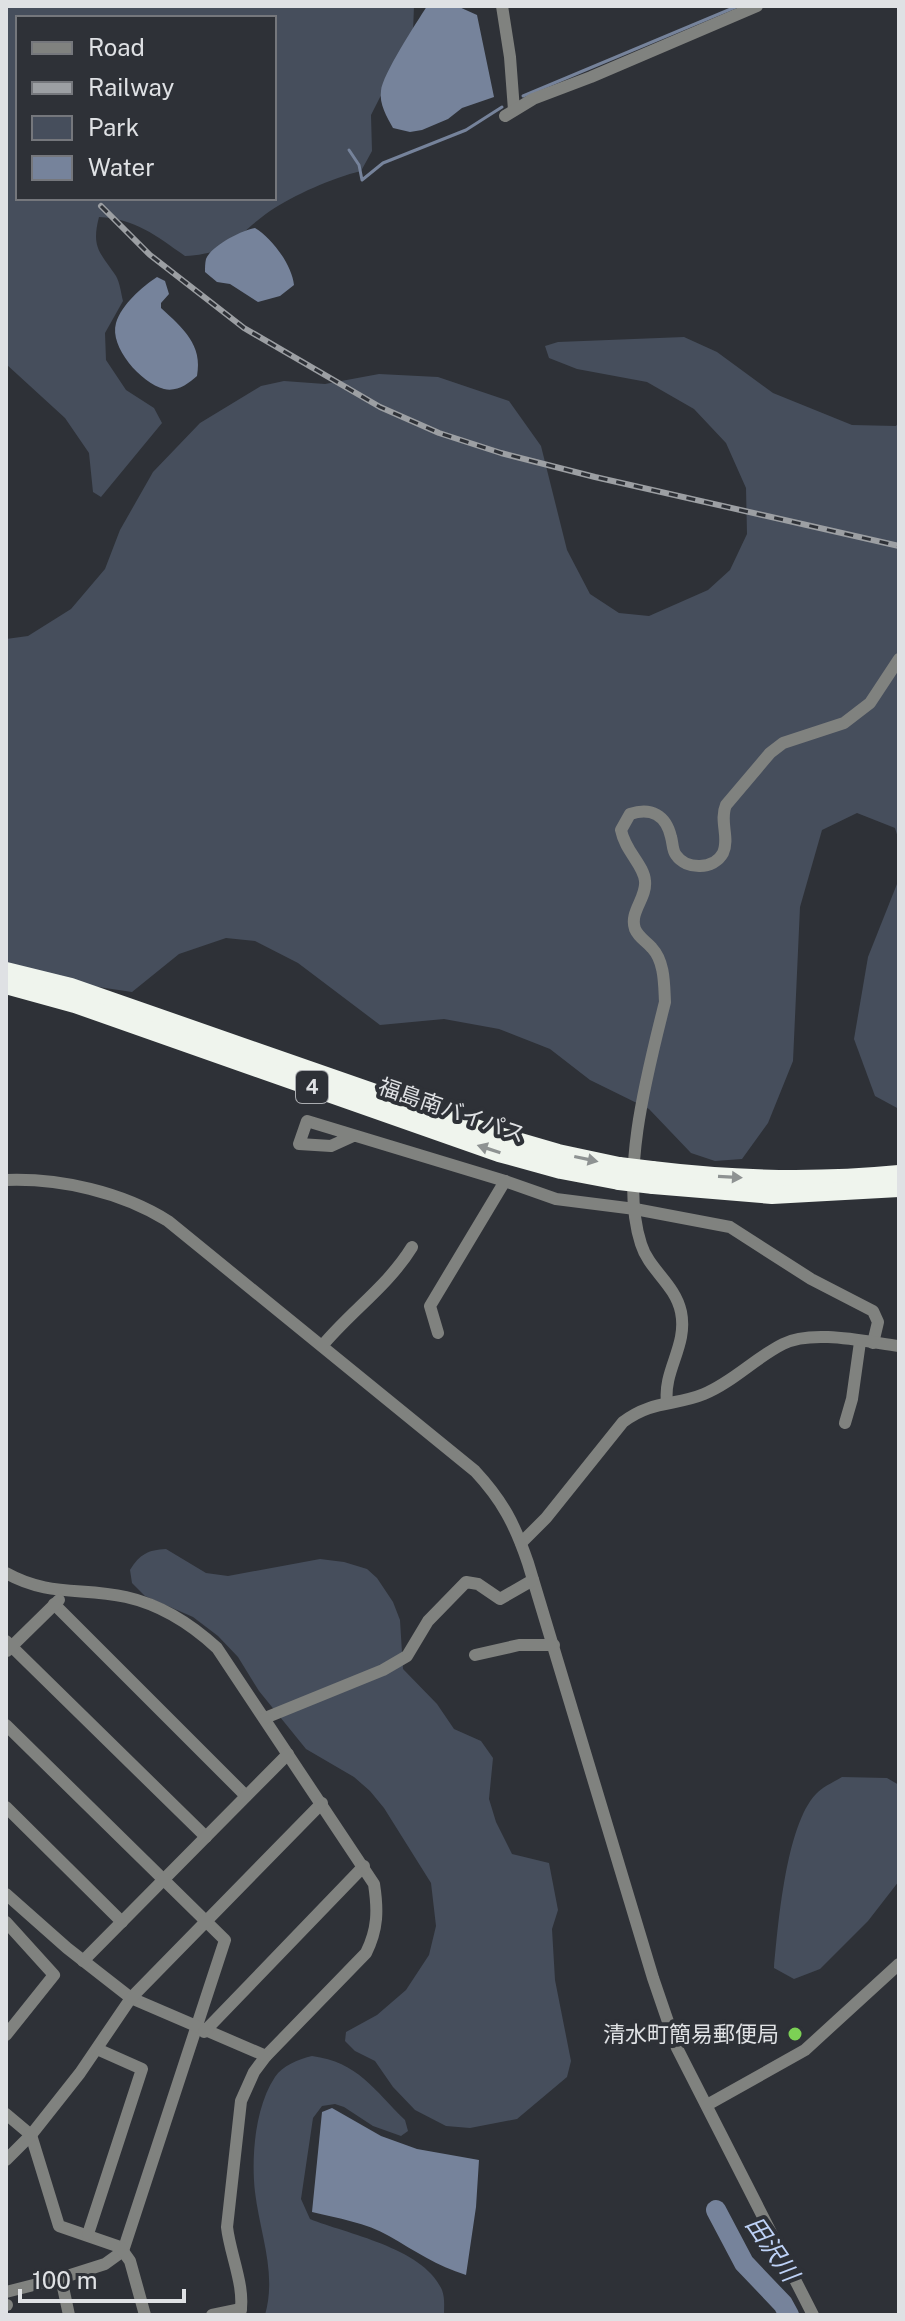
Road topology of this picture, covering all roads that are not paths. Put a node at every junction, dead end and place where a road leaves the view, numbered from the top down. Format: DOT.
graph roads {
  1 [pos="502,6"];
  2 [pos="757,6"];
  3 [pos="899,659"];
  4 [pos="6,971"];
  5 [pos="6,985"];
  6 [pos="353,1136"];
  7 [pos="619,1173"];
  8 [pos="899,1174"];
  9 [pos="652,1177"];
  10 [pos="6,1180"];
  11 [pos="505,1181"];
  12 [pos="899,1188"];
  13 [pos="635,1209"];
  14 [pos="412,1247"];
  15 [pos="438,1333"];
  16 [pos="867,1342"];
  17 [pos="322,1346"];
  18 [pos="899,1346"];
  19 [pos="667,1402"];
  20 [pos="845,1423"];
  21 [pos="521,1543"];
  22 [pos="6,1573"];
  23 [pos="533,1580"];
  24 [pos="67,1592"];
  25 [pos="54,1604"];
  26 [pos="554,1645"];
  27 [pos="8,1646"];
  28 [pos="475,1655"];
  29 [pos="265,1718"];
  30 [pos="6,1725"];
  31 [pos="288,1754"];
  32 [pos="246,1796"];
  33 [pos="322,1803"];
  34 [pos="6,1807"];
  35 [pos="206,1837"];
  36 [pos="364,1866"];
  37 [pos="163,1880"];
  38 [pos="6,1894"];
  39 [pos="206,1921"];
  40 [pos="6,1922"];
  41 [pos="122,1922"];
  42 [pos="83,1961"];
  43 [pos="899,1964"];
  44 [pos="131,1998"];
  45 [pos="8,2029"];
  46 [pos="201,2030"];
  47 [pos="97,2049"];
  48 [pos="266,2056"];
  49 [pos="707,2105"];
  50 [pos="6,2114"];
  51 [pos="31,2135"];
  52 [pos="6,2160"];
  53 [pos="88,2234"];
  54 [pos="123,2251"];
  55 [pos="61,2278"];
  56 [pos="6,2292"];
  57 [pos="241,2312"];
  58 [pos="69,2315"];
  59 [pos="145,2315"];
  60 [pos="212,2315"];
  61 [pos="813,2315"];
  1 -- 2 [label="street"];
  3 -- 13 [label="street"];
  4 -- 7 [label="highway, 福島南バイパス / 4, one-way"];
  7 -- 5 [label="highway, 福島南バイパス / 4, one-way"];
  6 -- 11 [label="street"];
  7 -- 9 [label="highway, 福島南バイパス / 4, bridge"];
  9 -- 8 [label="highway, 福島南バイパス / 4, one-way"];
  9 -- 12 [label="highway, 福島南バイパス / 4"];
  10 -- 17 [label="street"];
  11 -- 13 [label="street"];
  11 -- 15 [label="street"];
  13 -- 16 [label="street"];
  13 -- 19 [label="street"];
  14 -- 17 [label="street"];
  16 -- 18 [label="street"];
  16 -- 19 [label="street"];
  16 -- 20 [label="street"];
  17 -- 21 [label="street"];
  19 -- 21 [label="street"];
  21 -- 23 [label="street"];
  22 -- 24 [label="street"];
  23 -- 26 [label="street"];
  23 -- 29 [label="street"];
  24 -- 25 [label="street"];
  24 -- 29 [label="street"];
  25 -- 27 [label="street"];
  25 -- 32 [label="street"];
  26 -- 28 [label="street"];
  26 -- 49 [label="street"];
  27 -- 35 [label="street"];
  29 -- 31 [label="street"];
  30 -- 37 [label="street"];
  31 -- 32 [label="street"];
  31 -- 33 [label="street"];
  32 -- 35 [label="street"];
  33 -- 36 [label="street"];
  33 -- 39 [label="street"];
  34 -- 41 [label="street"];
  35 -- 37 [label="street"];
  36 -- 46 [label="street"];
  36 -- 48 [label="street"];
  37 -- 39 [label="street"];
  37 -- 41 [label="street"];
  38 -- 42 [label="street"];
  39 -- 44 [label="street"];
  39 -- 46 [label="street"];
  40 -- 45 [label="street"];
  41 -- 42 [label="street"];
  42 -- 44 [label="street"];
  43 -- 49 [label="street"];
  44 -- 46 [label="street"];
  44 -- 47 [label="street"];
  46 -- 48 [label="street"];
  46 -- 54 [label="street"];
  47 -- 51 [label="street"];
  47 -- 53 [label="street"];
  48 -- 57 [label="street"];
  49 -- 61 [label="street"];
  50 -- 51 [label="street"];
  51 -- 52 [label="street"];
  51 -- 53 [label="street"];
  53 -- 54 [label="street"];
  54 -- 55 [label="street"];
  54 -- 59 [label="street"];
  55 -- 56 [label="street"];
  55 -- 58 [label="street"];
  57 -- 60 [label="street"];
}
